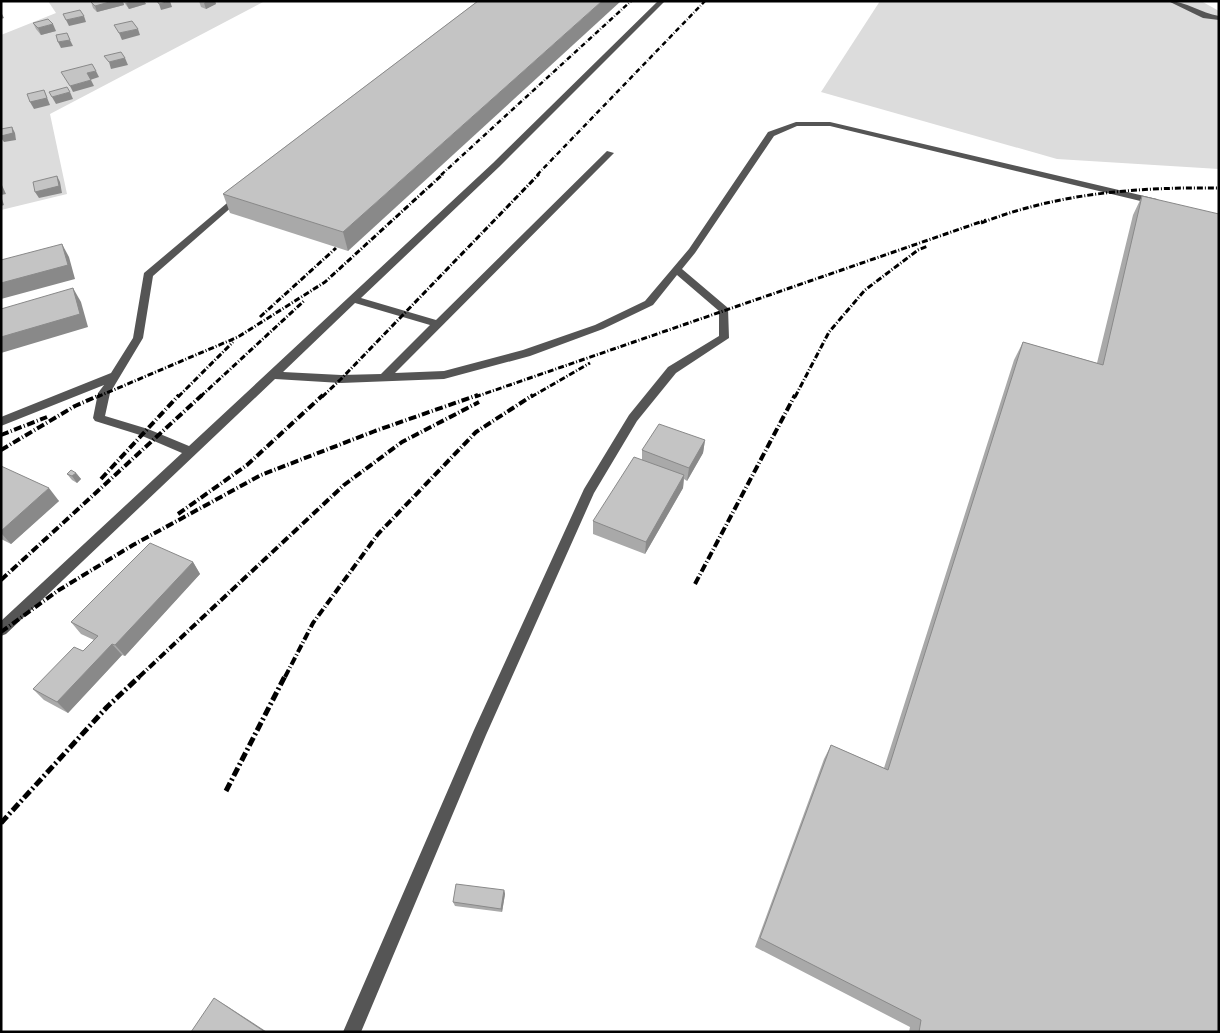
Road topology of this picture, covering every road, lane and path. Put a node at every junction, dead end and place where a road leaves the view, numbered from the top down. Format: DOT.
graph roads {
  1 [pos="662,1"];
  2 [pos="1171,1"];
  3 [pos="1219,18"];
  4 [pos="610,153"];
  5 [pos="244,192"];
  6 [pos="1170,205"];
  7 [pos="676,269"];
  8 [pos="353,299"];
  9 [pos="438,324"];
  10 [pos="272,375"];
  11 [pos="114,376"];
  12 [pos="383,378"];
  13 [pos="1,422"];
  14 [pos="191,452"];
  15 [pos="1,630"];
  16 [pos="352,1032"];
  1 -- 8 [label="street"];
  2 -- 3 [label="street"];
  4 -- 9 [label="street"];
  5 -- 11 [label="street"];
  6 -- 7 [label="street"];
  7 -- 12 [label="street"];
  7 -- 16 [label="street"];
  8 -- 9 [label="street"];
  8 -- 10 [label="street"];
  9 -- 12 [label="street"];
  10 -- 12 [label="street"];
  10 -- 14 [label="street"];
  11 -- 13 [label="street"];
  11 -- 14 [label="street"];
  14 -- 15 [label="street"];
}
